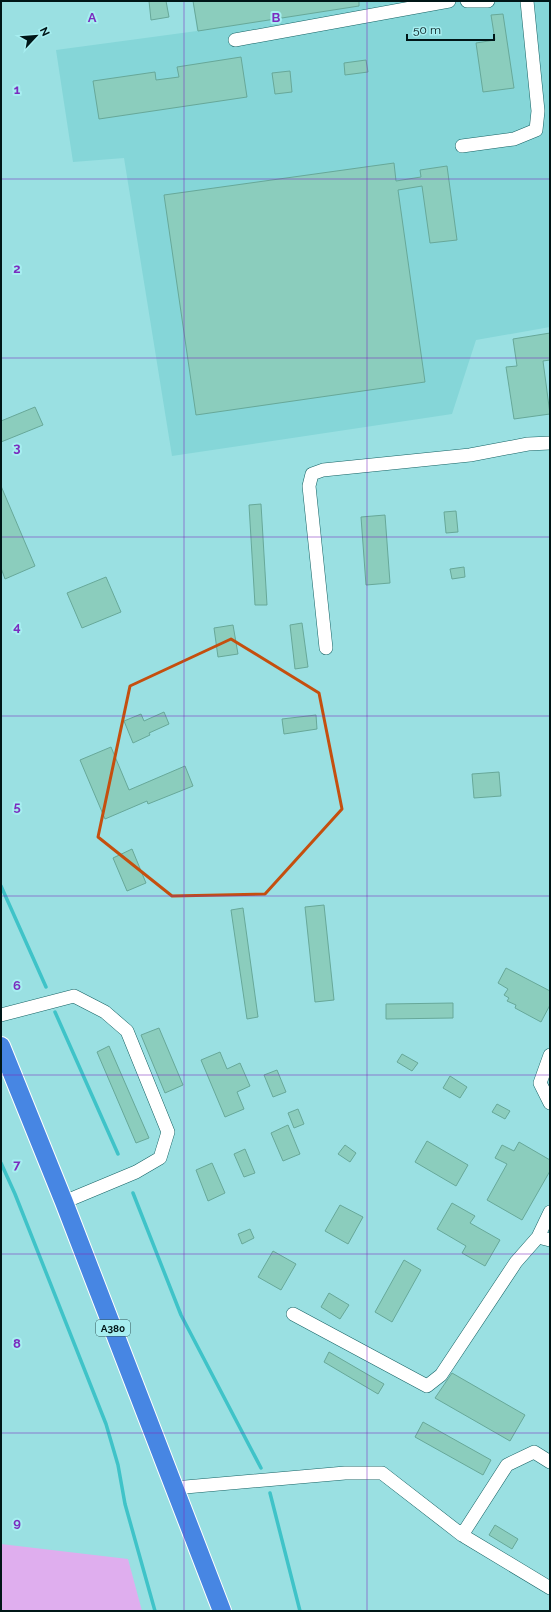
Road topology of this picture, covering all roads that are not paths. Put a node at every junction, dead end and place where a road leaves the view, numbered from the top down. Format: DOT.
graph roads {
  1 [pos="449,1"];
  2 [pos="467,1"];
  3 [pos="488,1"];
  4 [pos="527,1"];
  5 [pos="235,40"];
  6 [pos="462,146"];
  7 [pos="550,443"];
  8 [pos="326,648"];
  9 [pos="1,1015"];
  10 [pos="1,1046"];
  11 [pos="550,1055"];
  12 [pos="550,1103"];
  13 [pos="64,1202"];
  14 [pos="550,1212"];
  15 [pos="544,1239"];
  16 [pos="293,1314"];
  17 [pos="550,1462"];
  18 [pos="174,1488"];
  19 [pos="462,1535"];
  20 [pos="550,1588"];
  21 [pos="222,1611"];
  1 -- 5 [label="lane"];
  2 -- 3 [label="lane"];
  4 -- 6 [label="lane"];
  7 -- 8 [label="lane"];
  9 -- 13 [label="lane"];
  10 -- 13 [label="highway, A380"];
  11 -- 12 [label="lane"];
  13 -- 18 [label="highway, A380"];
  14 -- 15 [label="lane"];
  15 -- 16 [label="lane"];
  17 -- 19 [label="lane"];
  18 -- 19 [label="lane"];
  18 -- 21 [label="highway, A380"];
  19 -- 20 [label="lane"];
}
